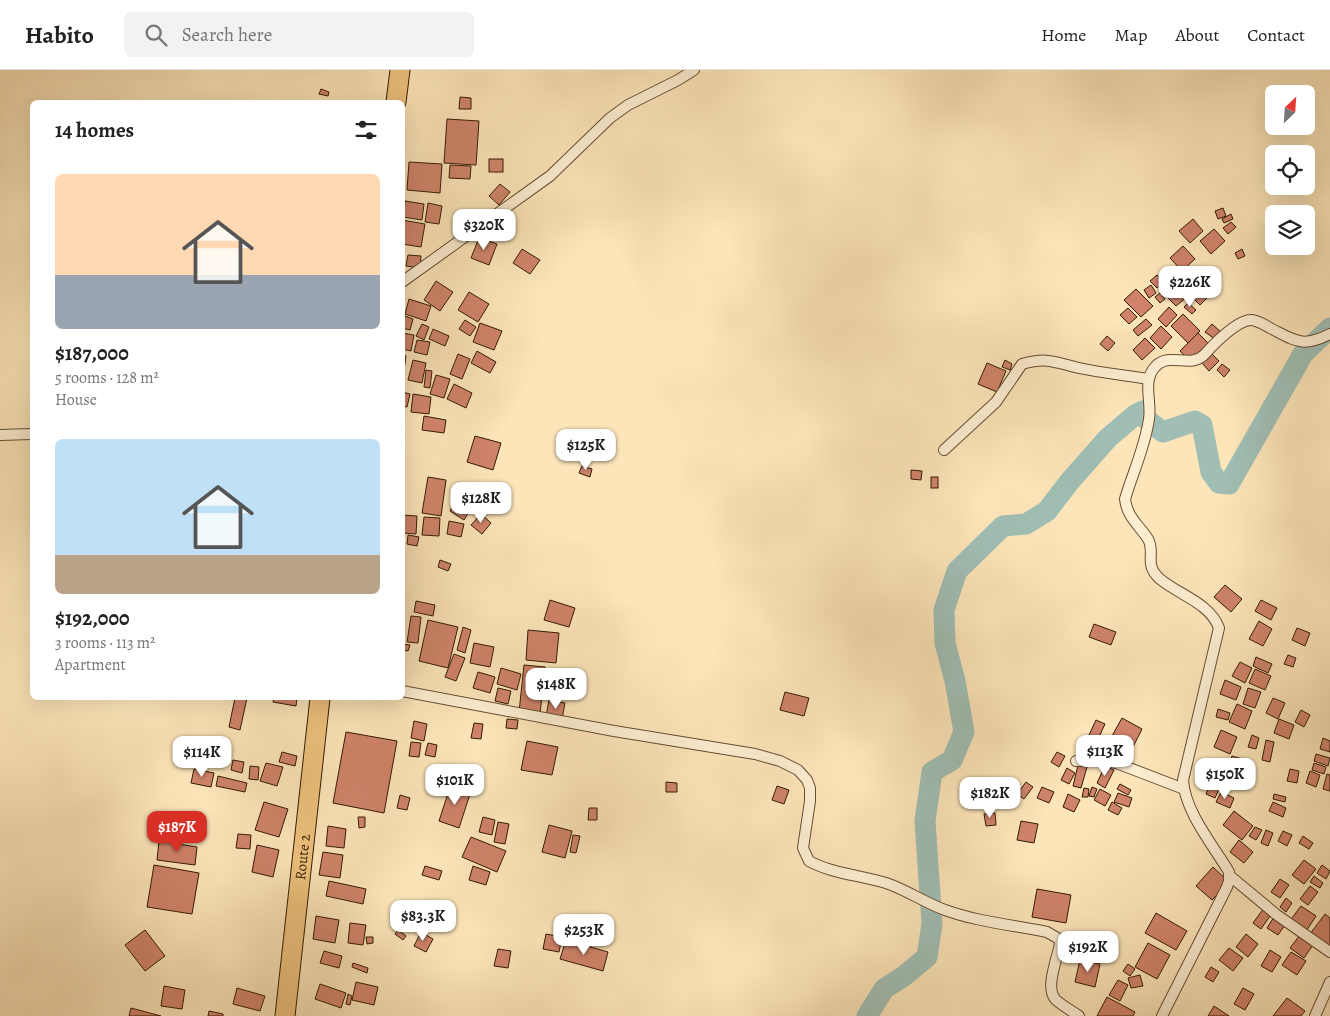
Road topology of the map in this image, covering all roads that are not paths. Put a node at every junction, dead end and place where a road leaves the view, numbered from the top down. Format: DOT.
graph roads {
  1 [pos="400,70"];
  2 [pos="694,70"];
  3 [pos="396,100"];
  4 [pos="405,280"];
  5 [pos="1330,334"];
  6 [pos="1148,379"];
  7 [pos="30,434"];
  8 [pos="0,435"];
  9 [pos="944,450"];
  10 [pos="405,693"];
  11 [pos="320,700"];
  12 [pos="1076,761"];
  13 [pos="1184,789"];
  14 [pos="1230,876"];
  15 [pos="1330,952"];
  16 [pos="1330,982"];
  17 [pos="285,1016"];
  18 [pos="1079,1016"];
  19 [pos="1162,1016"];
  20 [pos="1315,1016"];
  1 -- 3 [label="highway"];
  2 -- 4 [label="street"];
  5 -- 6 [label="street"];
  6 -- 9 [label="street"];
  6 -- 13 [label="street"];
  7 -- 8 [label="street"];
  10 -- 18 [label="street"];
  11 -- 17 [label="highway, Route 2"];
  12 -- 13 [label="street"];
  13 -- 14 [label="street"];
  14 -- 15 [label="street"];
  14 -- 19 [label="street"];
  16 -- 20 [label="street"];
}
